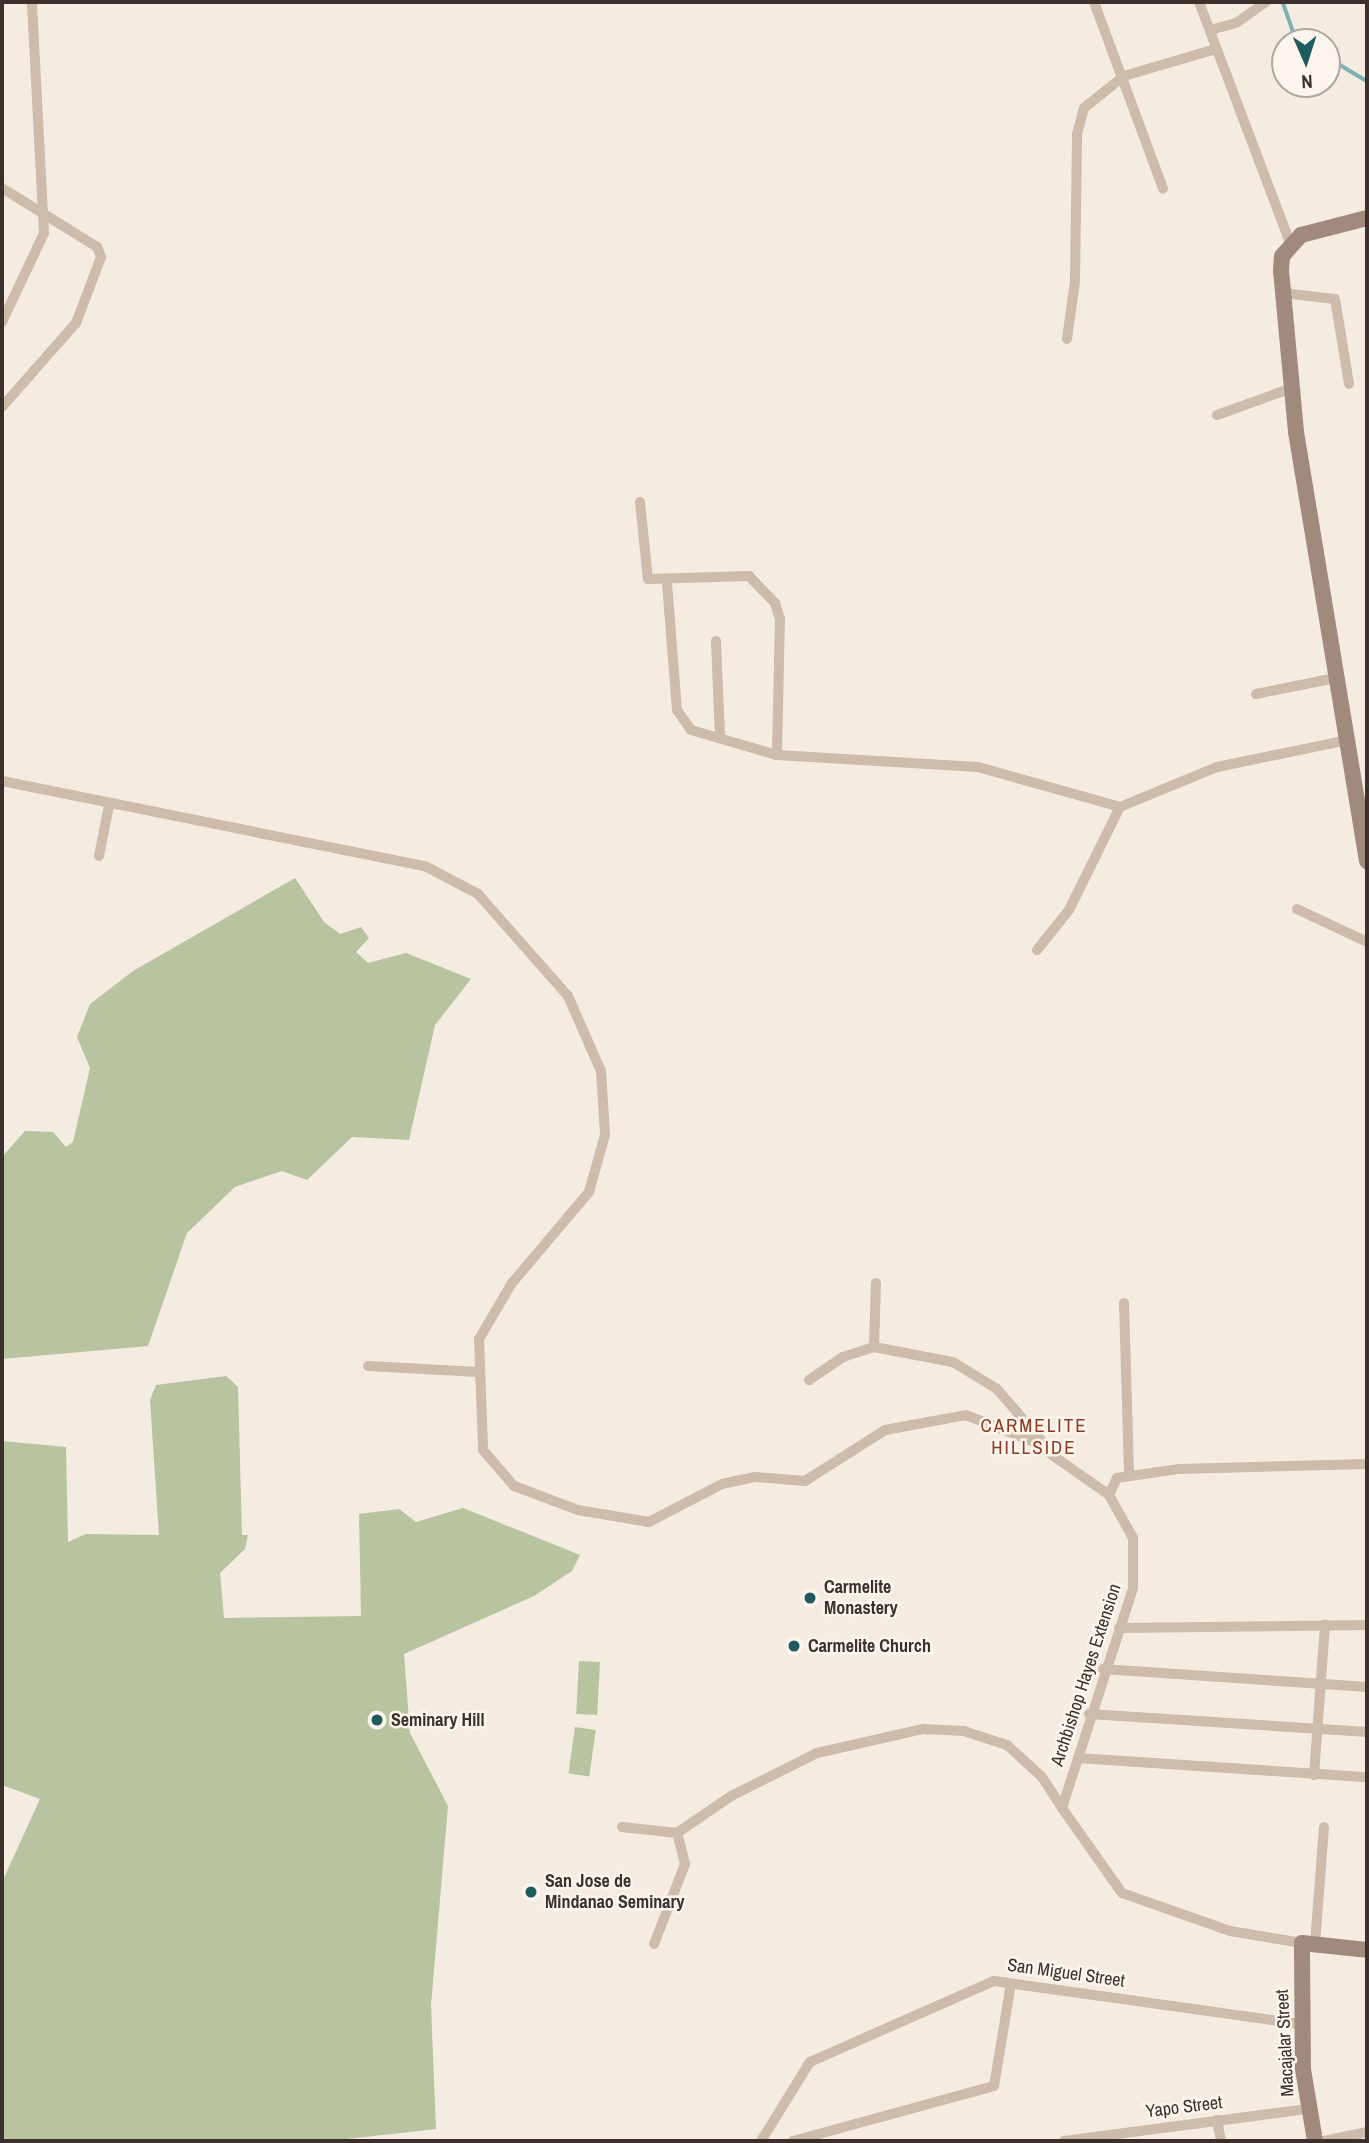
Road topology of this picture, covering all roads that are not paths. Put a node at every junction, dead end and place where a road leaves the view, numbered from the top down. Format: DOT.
graph roads {
  1 [pos="32,2"];
  2 [pos="1094,2"];
  3 [pos="1199,2"];
  4 [pos="1266,2"];
  5 [pos="1210,30"];
  6 [pos="1216,49"];
  7 [pos="1124,76"];
  8 [pos="2,188"];
  9 [pos="1163,189"];
  10 [pos="43,211"];
  11 [pos="1367,218"];
  12 [pos="1290,243"];
  13 [pos="1283,293"];
  14 [pos="2,322"];
  15 [pos="1067,339"];
  16 [pos="1349,384"];
  17 [pos="1292,388"];
  18 [pos="2,407"];
  19 [pos="1217,415"];
  20 [pos="640,502"];
  21 [pos="667,583"];
  22 [pos="716,640"];
  23 [pos="1335,678"];
  24 [pos="1256,694"];
  25 [pos="720,737"];
  26 [pos="1348,740"];
  27 [pos="777,755"];
  28 [pos="2,781"];
  29 [pos="109,805"];
  30 [pos="1121,807"];
  31 [pos="99,856"];
  32 [pos="1367,861"];
  33 [pos="1297,909"];
  34 [pos="1367,942"];
  35 [pos="1037,950"];
  36 [pos="876,1283"];
  37 [pos="1124,1303"];
  38 [pos="874,1347"];
  39 [pos="368,1366"];
  40 [pos="479,1372"];
  41 [pos="809,1380"];
  42 [pos="1052,1454"];
  43 [pos="1367,1464"];
  44 [pos="1129,1475"];
  45 [pos="1110,1495"];
  46 [pos="1325,1624"];
  47 [pos="1367,1625"];
  48 [pos="1119,1628"];
  49 [pos="1103,1669"];
  50 [pos="1320,1683"];
  51 [pos="1367,1687"];
  52 [pos="1089,1714"];
  53 [pos="1318,1729"];
  54 [pos="1367,1732"];
  55 [pos="1078,1758"];
  56 [pos="1314,1775"];
  57 [pos="1367,1777"];
  58 [pos="1062,1808"];
  59 [pos="622,1827"];
  60 [pos="1324,1827"];
  61 [pos="677,1833"];
  62 [pos="1308,1943"];
  63 [pos="654,1944"];
  64 [pos="1367,1950"];
  65 [pos="1011,1983"];
  66 [pos="1300,2024"];
  67 [pos="1308,2109"];
  68 [pos="1217,2120"];
  69 [pos="1367,2132"];
  70 [pos="761,2141"];
  71 [pos="793,2141"];
  72 [pos="1064,2141"];
  73 [pos="1221,2141"];
  74 [pos="1315,2141"];
  75 [pos="1324,2141"];
  1 -- 10 [label="street"];
  2 -- 7 [label="street"];
  3 -- 5 [label="street"];
  4 -- 5 [label="street"];
  5 -- 6 [label="street"];
  6 -- 7 [label="street"];
  6 -- 12 [label="street"];
  7 -- 9 [label="street"];
  7 -- 15 [label="street"];
  8 -- 10 [label="street"];
  10 -- 14 [label="street"];
  10 -- 18 [label="street"];
  11 -- 12 [label="main road"];
  12 -- 13 [label="main road"];
  13 -- 16 [label="street"];
  13 -- 17 [label="main road"];
  17 -- 19 [label="street"];
  17 -- 23 [label="main road"];
  20 -- 21 [label="street"];
  21 -- 25 [label="street"];
  21 -- 27 [label="street"];
  22 -- 25 [label="street"];
  23 -- 24 [label="street"];
  23 -- 26 [label="main road"];
  25 -- 27 [label="street"];
  26 -- 30 [label="street"];
  26 -- 32 [label="main road"];
  27 -- 30 [label="street"];
  28 -- 29 [label="street"];
  29 -- 31 [label="street"];
  29 -- 40 [label="street"];
  30 -- 35 [label="street"];
  33 -- 34 [label="street"];
  36 -- 38 [label="street"];
  37 -- 44 [label="street"];
  38 -- 41 [label="street"];
  38 -- 42 [label="street"];
  39 -- 40 [label="street"];
  40 -- 42 [label="street"];
  42 -- 45 [label="street"];
  43 -- 44 [label="street"];
  44 -- 45 [label="street"];
  45 -- 48 [label="street, Archbishop Hayes Extension"];
  46 -- 47 [label="street"];
  46 -- 48 [label="street"];
  46 -- 50 [label="street"];
  48 -- 49 [label="street, Archbishop Hayes Extension"];
  49 -- 50 [label="street"];
  49 -- 52 [label="street, Archbishop Hayes Extension"];
  50 -- 51 [label="street"];
  50 -- 53 [label="street"];
  52 -- 53 [label="street"];
  52 -- 55 [label="street, Archbishop Hayes Extension"];
  53 -- 54 [label="street"];
  53 -- 56 [label="street"];
  55 -- 56 [label="street"];
  55 -- 58 [label="street, Archbishop Hayes Extension"];
  56 -- 57 [label="street"];
  58 -- 61 [label="street"];
  58 -- 62 [label="street"];
  59 -- 61 [label="street"];
  60 -- 62 [label="street"];
  61 -- 63 [label="street"];
  62 -- 64 [label="main road"];
  62 -- 66 [label="main road, Macajalar Street"];
  65 -- 66 [label="street, San Miguel Street"];
  65 -- 70 [label="street, San Miguel Street"];
  65 -- 71 [label="street"];
  66 -- 67 [label="main road, Macajalar Street"];
  67 -- 68 [label="street, Yapo Street"];
  67 -- 74 [label="main road, Macajalar Street"];
  68 -- 72 [label="street, Yapo Street"];
  68 -- 73 [label="street"];
  69 -- 75 [label="street"];
}
